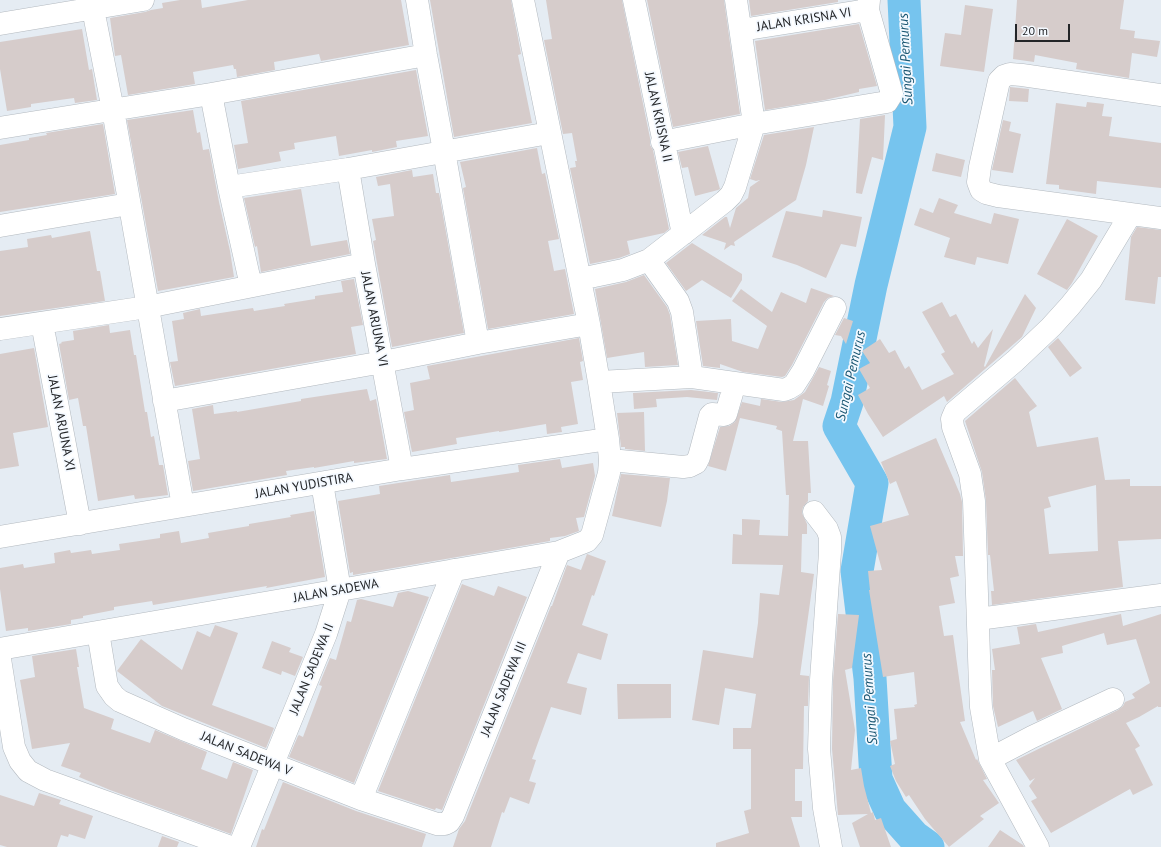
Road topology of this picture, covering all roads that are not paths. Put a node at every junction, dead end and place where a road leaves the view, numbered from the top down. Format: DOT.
graph roads {
  1 [pos="143,0"];
  2 [pos="417,0"];
  3 [pos="523,0"];
  4 [pos="634,0"];
  5 [pos="736,0"];
  6 [pos="869,5"];
  7 [pos="93,9"];
  8 [pos="0,24"];
  9 [pos="741,30"];
  10 [pos="426,55"];
  11 [pos="211,94"];
  12 [pos="1161,95"];
  13 [pos="113,110"];
  14 [pos="754,124"];
  15 [pos="0,128"];
  16 [pos="549,133"];
  17 [pos="662,142"];
  18 [pos="444,151"];
  19 [pos="348,169"];
  20 [pos="229,187"];
  21 [pos="129,204"];
  22 [pos="1130,215"];
  23 [pos="1161,218"];
  24 [pos="0,226"];
  25 [pos="683,234"];
  26 [pos="649,260"];
  27 [pos="364,264"];
  28 [pos="580,279"];
  29 [pos="251,286"];
  30 [pos="147,307"];
  31 [pos="835,308"];
  32 [pos="42,323"];
  33 [pos="589,324"];
  34 [pos="0,329"];
  35 [pos="478,343"];
  36 [pos="383,362"];
  37 [pos="692,377"];
  38 [pos="600,382"];
  39 [pos="735,383"];
  40 [pos="164,401"];
  41 [pos="609,450"];
  42 [pos="402,469"];
  43 [pos="322,483"];
  44 [pos="183,506"];
  45 [pos="814,512"];
  46 [pos="80,524"];
  47 [pos="0,537"];
  48 [pos="559,552"];
  49 [pos="454,570"];
  50 [pos="340,590"];
  51 [pos="1161,595"];
  52 [pos="978,619"];
  53 [pos="98,632"];
  54 [pos="0,649"];
  55 [pos="0,659"];
  56 [pos="1113,699"];
  57 [pos="990,759"];
  58 [pos="273,764"];
  59 [pos="361,799"];
  60 [pos="445,824"];
  61 [pos="231,847"];
  62 [pos="239,847"];
  63 [pos="832,847"];
  64 [pos="1038,847"];
  1 -- 7 [label="street"];
  2 -- 10 [label="street"];
  3 -- 16 [label="street, JALAN SADEWA"];
  4 -- 17 [label="street, JALAN KRISNA II"];
  5 -- 9 [label="street"];
  6 -- 9 [label="street, JALAN KRISNA VI"];
  6 -- 14 [label="street"];
  7 -- 8 [label="street"];
  7 -- 13 [label="street"];
  9 -- 14 [label="street"];
  10 -- 11 [label="street"];
  10 -- 18 [label="street"];
  11 -- 13 [label="street"];
  11 -- 20 [label="street"];
  12 -- 22 [label="street"];
  13 -- 15 [label="street"];
  13 -- 21 [label="street"];
  14 -- 17 [label="street"];
  14 -- 25 [label="street"];
  16 -- 18 [label="street"];
  16 -- 28 [label="street, JALAN SADEWA"];
  17 -- 25 [label="street, JALAN KRISNA II"];
  18 -- 19 [label="street"];
  18 -- 35 [label="street"];
  19 -- 20 [label="street"];
  19 -- 27 [label="street, JALAN ARJUNA VI"];
  20 -- 29 [label="street"];
  21 -- 24 [label="street"];
  21 -- 30 [label="street"];
  22 -- 23 [label="street"];
  22 -- 52 [label="street"];
  25 -- 26 [label="street"];
  26 -- 28 [label="street"];
  26 -- 37 [label="street"];
  27 -- 29 [label="street"];
  27 -- 36 [label="street, JALAN ARJUNA VI"];
  28 -- 33 [label="street, JALAN SADEWA"];
  29 -- 30 [label="street"];
  30 -- 32 [label="street"];
  30 -- 40 [label="street"];
  31 -- 39 [label="street"];
  32 -- 34 [label="street"];
  32 -- 46 [label="street, JALAN ARJUNA XI"];
  33 -- 35 [label="street"];
  33 -- 38 [label="street, JALAN SADEWA"];
  35 -- 36 [label="street"];
  36 -- 40 [label="street"];
  36 -- 42 [label="street, JALAN ARJUNA VI"];
  37 -- 38 [label="street"];
  37 -- 39 [label="street"];
  38 -- 41 [label="street, JALAN SADEWA"];
  39 -- 41 [label="street, JALAN YUDISTIRA"];
  40 -- 44 [label="street"];
  41 -- 42 [label="street, JALAN YUDISTIRA"];
  41 -- 48 [label="street, JALAN SADEWA"];
  42 -- 43 [label="street, JALAN YUDISTIRA"];
  43 -- 44 [label="street, JALAN YUDISTIRA"];
  43 -- 50 [label="street, JALAN SADEWA II"];
  44 -- 46 [label="street, JALAN YUDISTIRA"];
  45 -- 63 [label="street"];
  46 -- 47 [label="street, JALAN YUDISTIRA"];
  48 -- 49 [label="street, JALAN SADEWA"];
  48 -- 60 [label="street, JALAN SADEWA III"];
  49 -- 50 [label="street, JALAN SADEWA"];
  49 -- 59 [label="street"];
  50 -- 53 [label="street, JALAN SADEWA"];
  50 -- 58 [label="street, JALAN SADEWA II"];
  51 -- 52 [label="street"];
  52 -- 57 [label="street"];
  53 -- 54 [label="street, JALAN SADEWA"];
  53 -- 58 [label="street, JALAN SADEWA V"];
  55 -- 61 [label="street"];
  56 -- 57 [label="street"];
  57 -- 64 [label="street"];
  58 -- 59 [label="street, JALAN SADEWA V"];
  58 -- 62 [label="street, JALAN SADEWA II"];
  59 -- 60 [label="street, JALAN SADEWA V"];
}
